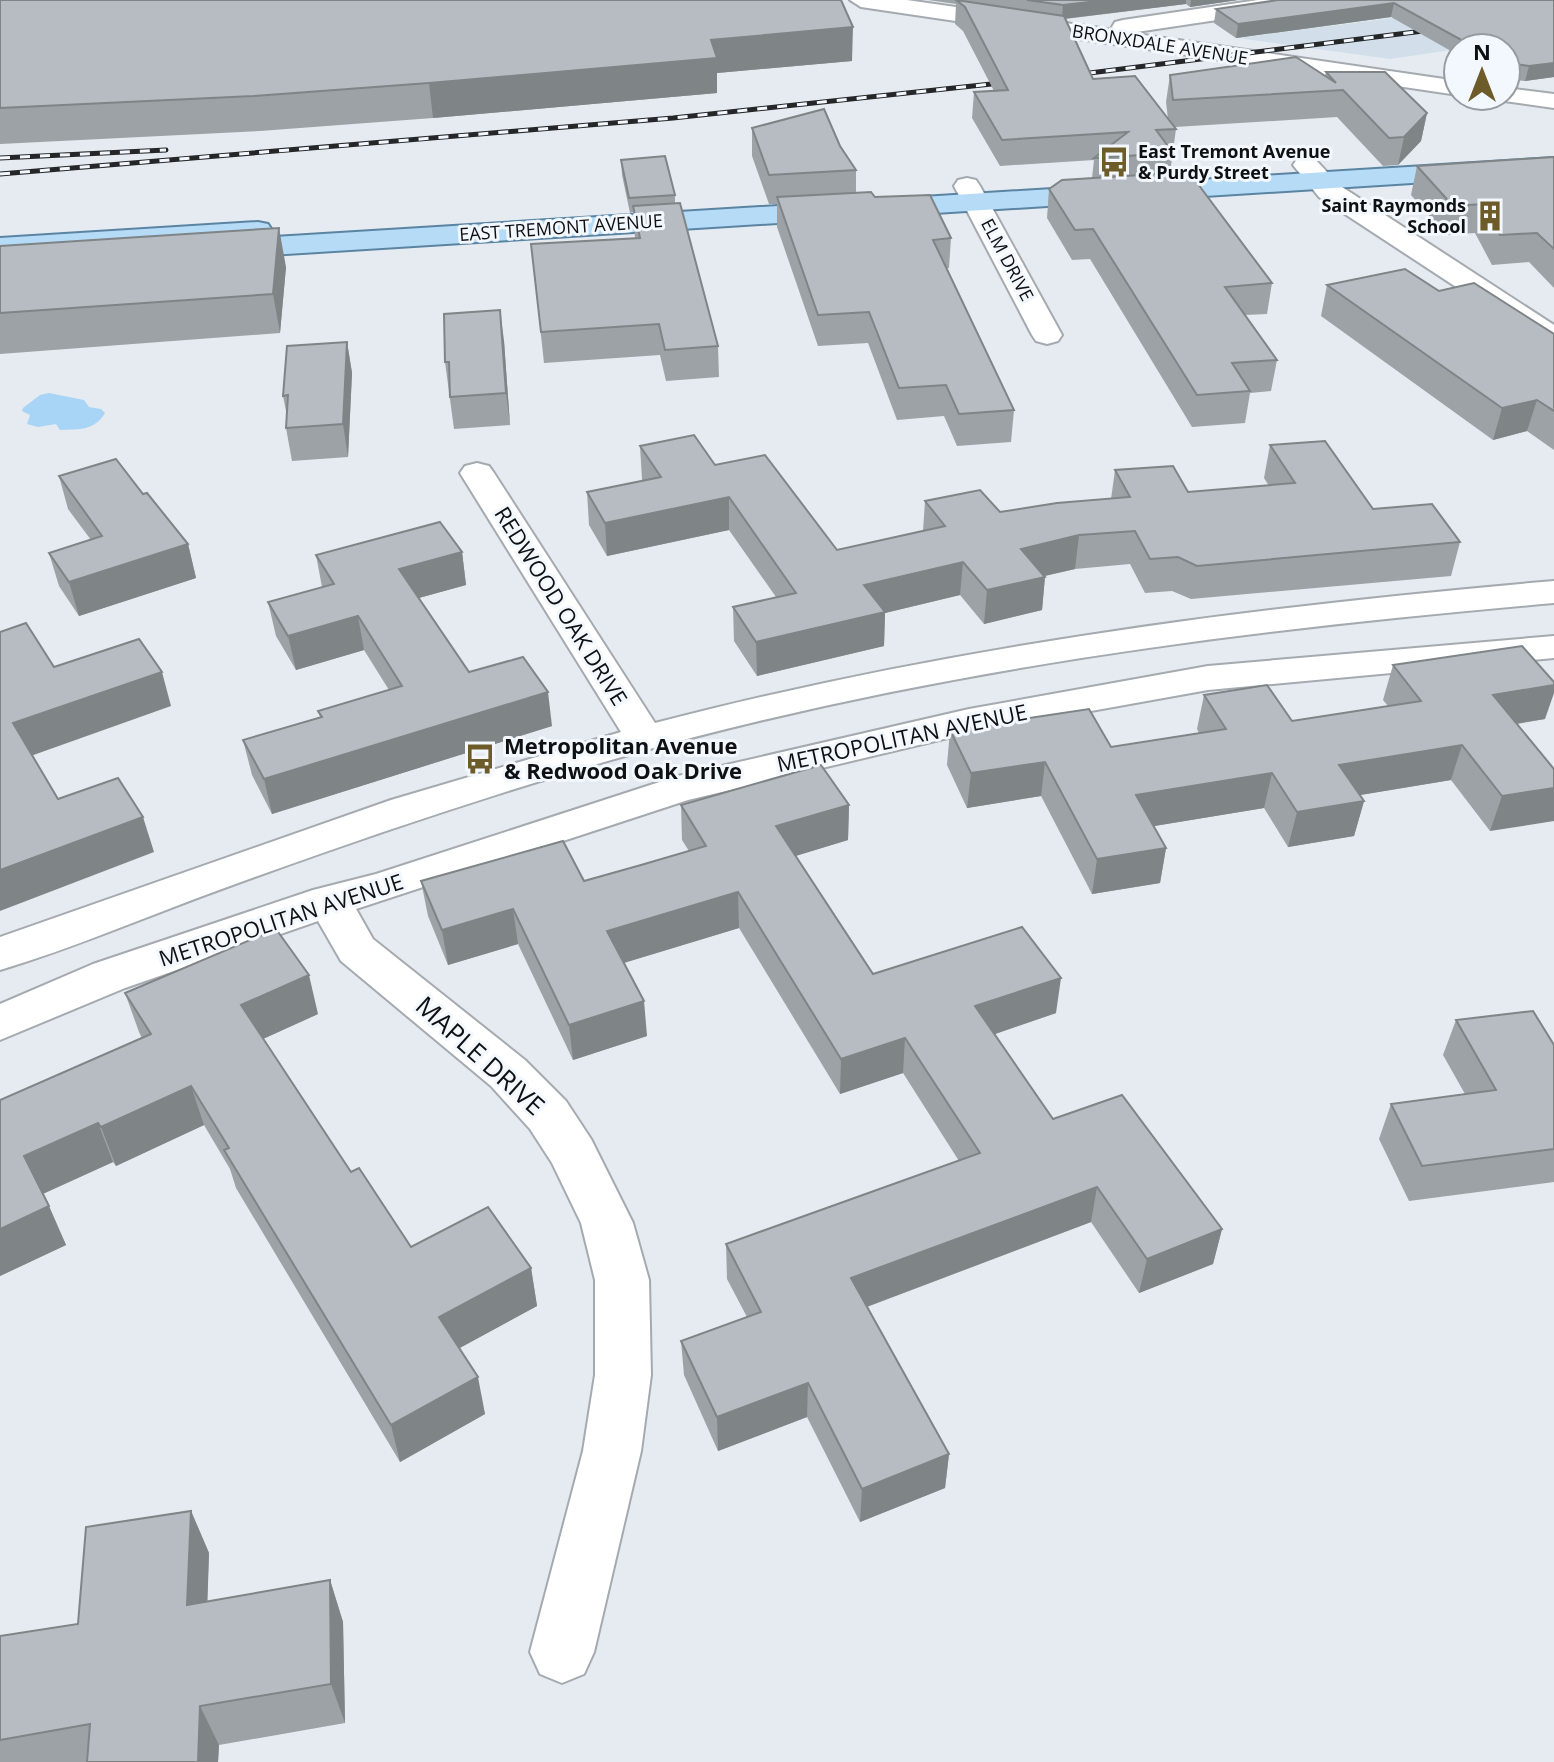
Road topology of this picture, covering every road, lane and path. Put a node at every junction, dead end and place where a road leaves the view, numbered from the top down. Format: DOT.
graph roads {
  1 [pos="861,0"];
  2 [pos="1303,0"];
  3 [pos="1091,34"];
  4 [pos="1442,86"];
  5 [pos="1522,97"];
  6 [pos="1549,101"];
  7 [pos="1554,149"];
  8 [pos="1554,166"];
  9 [pos="1312,172"];
  10 [pos="972,194"];
  11 [pos="220,241"];
  12 [pos="0,246"];
  13 [pos="0,264"];
  14 [pos="1047,335"];
  15 [pos="1554,338"];
  16 [pos="477,473"];
  17 [pos="1554,592"];
  18 [pos="1167,635"];
  19 [pos="1554,647"];
  20 [pos="1194,681"];
  21 [pos="645,738"];
  22 [pos="329,901"];
  23 [pos="70,928"];
  24 [pos="0,954"];
  25 [pos="98,980"];
  26 [pos="0,1023"];
  27 [pos="562,1652"];
  1 -- 3 [label="street, BRONXDALE AVENUE"];
  2 -- 3 [label="street"];
  3 -- 4 [label="street, BRONXDALE AVENUE"];
  5 -- 6 [label="street"];
  7 -- 9 [label="main road, EAST TREMONT AVENUE"];
  8 -- 9 [label="main road, EAST TREMONT AVENUE"];
  9 -- 10 [label="main road, EAST TREMONT AVENUE"];
  9 -- 15 [label="street"];
  10 -- 11 [label="main road, EAST TREMONT AVENUE"];
  10 -- 14 [label="street, ELM DRIVE"];
  11 -- 12 [label="main road, EAST TREMONT AVENUE"];
  11 -- 13 [label="main road, EAST TREMONT AVENUE"];
  16 -- 21 [label="street, REDWOOD OAK DRIVE"];
  17 -- 18 [label="street"];
  18 -- 20 [label="street"];
  18 -- 21 [label="street"];
  19 -- 20 [label="street, METROPOLITAN AVENUE"];
  20 -- 22 [label="street, METROPOLITAN AVENUE"];
  21 -- 23 [label="street"];
  22 -- 25 [label="street, METROPOLITAN AVENUE"];
  22 -- 27 [label="street, MAPLE DRIVE"];
  23 -- 24 [label="street"];
  23 -- 25 [label="street"];
  25 -- 26 [label="street, METROPOLITAN AVENUE"];
}
